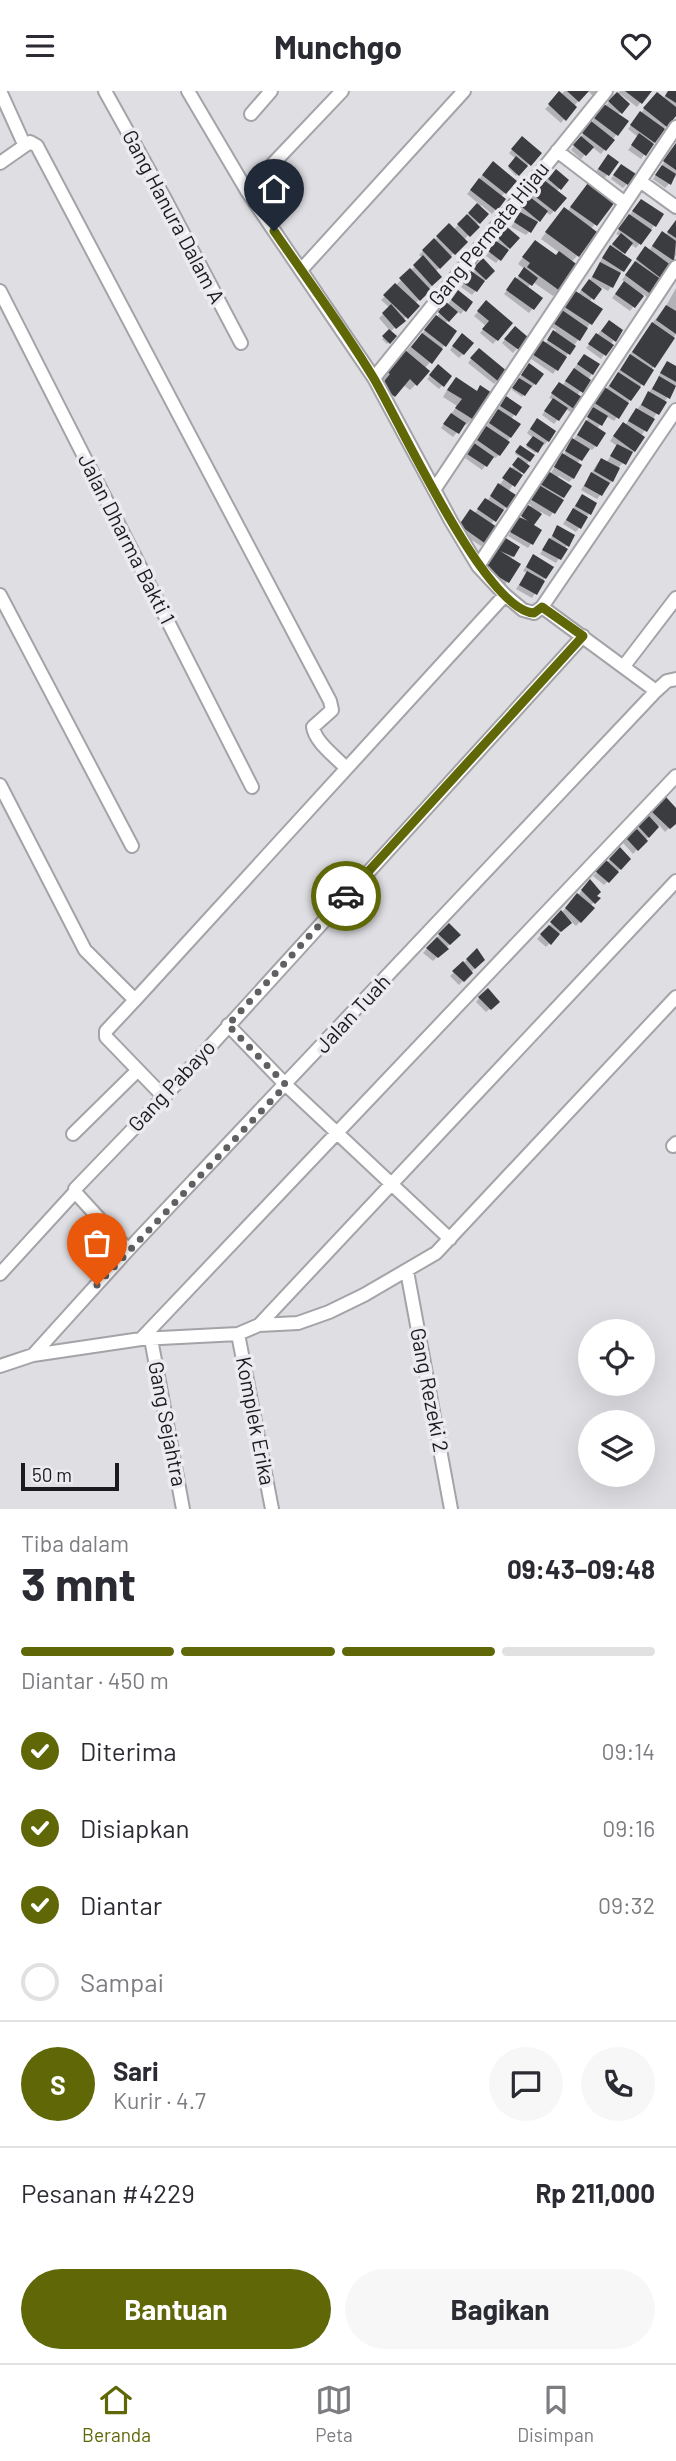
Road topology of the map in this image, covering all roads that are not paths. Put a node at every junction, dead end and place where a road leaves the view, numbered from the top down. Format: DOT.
graph roads {
  1 [pos="0,91"];
  2 [pos="105,91"];
  3 [pos="188,91"];
  4 [pos="342,91"];
  5 [pos="464,91"];
  6 [pos="606,91"];
  7 [pos="264,94"];
  8 [pos="251,114"];
  9 [pos="676,127"];
  10 [pos="24,144"];
  11 [pos="556,151"];
  12 [pos="0,163"];
  13 [pos="640,181"];
  14 [pos="247,191"];
  15 [pos="625,203"];
  16 [pos="676,207"];
  17 [pos="676,267"];
  18 [pos="301,270"];
  19 [pos="0,291"];
  20 [pos="241,343"];
  21 [pos="374,378"];
  22 [pos="676,410"];
  23 [pos="434,490"];
  24 [pos="478,566"];
  25 [pos="0,595"];
  26 [pos="505,595"];
  27 [pos="676,598"];
  28 [pos="538,610"];
  29 [pos="583,636"];
  30 [pos="624,666"];
  31 [pos="676,680"];
  32 [pos="656,691"];
  33 [pos="346,768"];
  34 [pos="676,776"];
  35 [pos="0,785"];
  36 [pos="252,787"];
  37 [pos="132,846"];
  38 [pos="676,880"];
  39 [pos="676,997"];
  40 [pos="135,1000"];
  41 [pos="228,1025"];
  42 [pos="138,1070"];
  43 [pos="286,1085"];
  44 [pos="164,1097"];
  45 [pos="339,1133"];
  46 [pos="73,1135"];
  47 [pos="390,1183"];
  48 [pos="76,1193"];
  49 [pos="450,1239"];
  50 [pos="128,1250"];
  51 [pos="407,1271"];
  52 [pos="0,1274"];
  53 [pos="259,1325"];
  54 [pos="238,1334"];
  55 [pos="146,1339"];
  56 [pos="33,1355"];
  57 [pos="0,1366"];
  58 [pos="183,1509"];
  59 [pos="272,1509"];
  60 [pos="452,1509"];
  1 -- 10 [label="street"];
  2 -- 20 [label="street, Gang Hanura Dalam A"];
  3 -- 14 [label="street"];
  4 -- 14 [label="street"];
  5 -- 18 [label="street"];
  6 -- 11 [label="street, Gang Permata Hijau"];
  7 -- 8 [label="street"];
  9 -- 13 [label="street"];
  10 -- 12 [label="street"];
  10 -- 33 [label="street"];
  11 -- 15 [label="street"];
  11 -- 21 [label="street, Gang Permata Hijau"];
  13 -- 15 [label="street"];
  13 -- 16 [label="street"];
  14 -- 18 [label="street"];
  15 -- 23 [label="street"];
  17 -- 24 [label="street"];
  18 -- 21 [label="street"];
  19 -- 36 [label="street, Jalan Dharma Bakti 1"];
  21 -- 23 [label="street"];
  22 -- 28 [label="street"];
  23 -- 24 [label="street"];
  24 -- 26 [label="street"];
  25 -- 37 [label="street"];
  26 -- 28 [label="street"];
  26 -- 33 [label="street"];
  27 -- 30 [label="street"];
  28 -- 29 [label="street"];
  29 -- 30 [label="street"];
  29 -- 41 [label="street, Gang Pabayo"];
  30 -- 32 [label="street"];
  31 -- 32 [label="street, Jalan Tuah"];
  32 -- 43 [label="street, Jalan Tuah"];
  33 -- 40 [label="street"];
  34 -- 45 [label="street"];
  35 -- 40 [label="street"];
  38 -- 47 [label="street"];
  39 -- 49 [label="street"];
  40 -- 42 [label="street"];
  41 -- 43 [label="street"];
  41 -- 44 [label="street, Gang Pabayo"];
  42 -- 44 [label="street"];
  42 -- 46 [label="street"];
  43 -- 45 [label="street"];
  43 -- 50 [label="street, Jalan Tuah"];
  44 -- 48 [label="street, Gang Pabayo"];
  45 -- 47 [label="street"];
  45 -- 55 [label="street"];
  47 -- 49 [label="street"];
  47 -- 53 [label="street"];
  48 -- 50 [label="street"];
  48 -- 52 [label="street, Gang Pabayo"];
  49 -- 51 [label="street"];
  50 -- 56 [label="street, Jalan Tuah"];
  51 -- 53 [label="street"];
  51 -- 60 [label="street, Gang Rezeki 2"];
  53 -- 54 [label="street"];
  54 -- 55 [label="street"];
  54 -- 59 [label="street, Komplek Erika"];
  55 -- 56 [label="street"];
  55 -- 58 [label="street, Gang Sejahtra"];
  56 -- 57 [label="street"];
}
